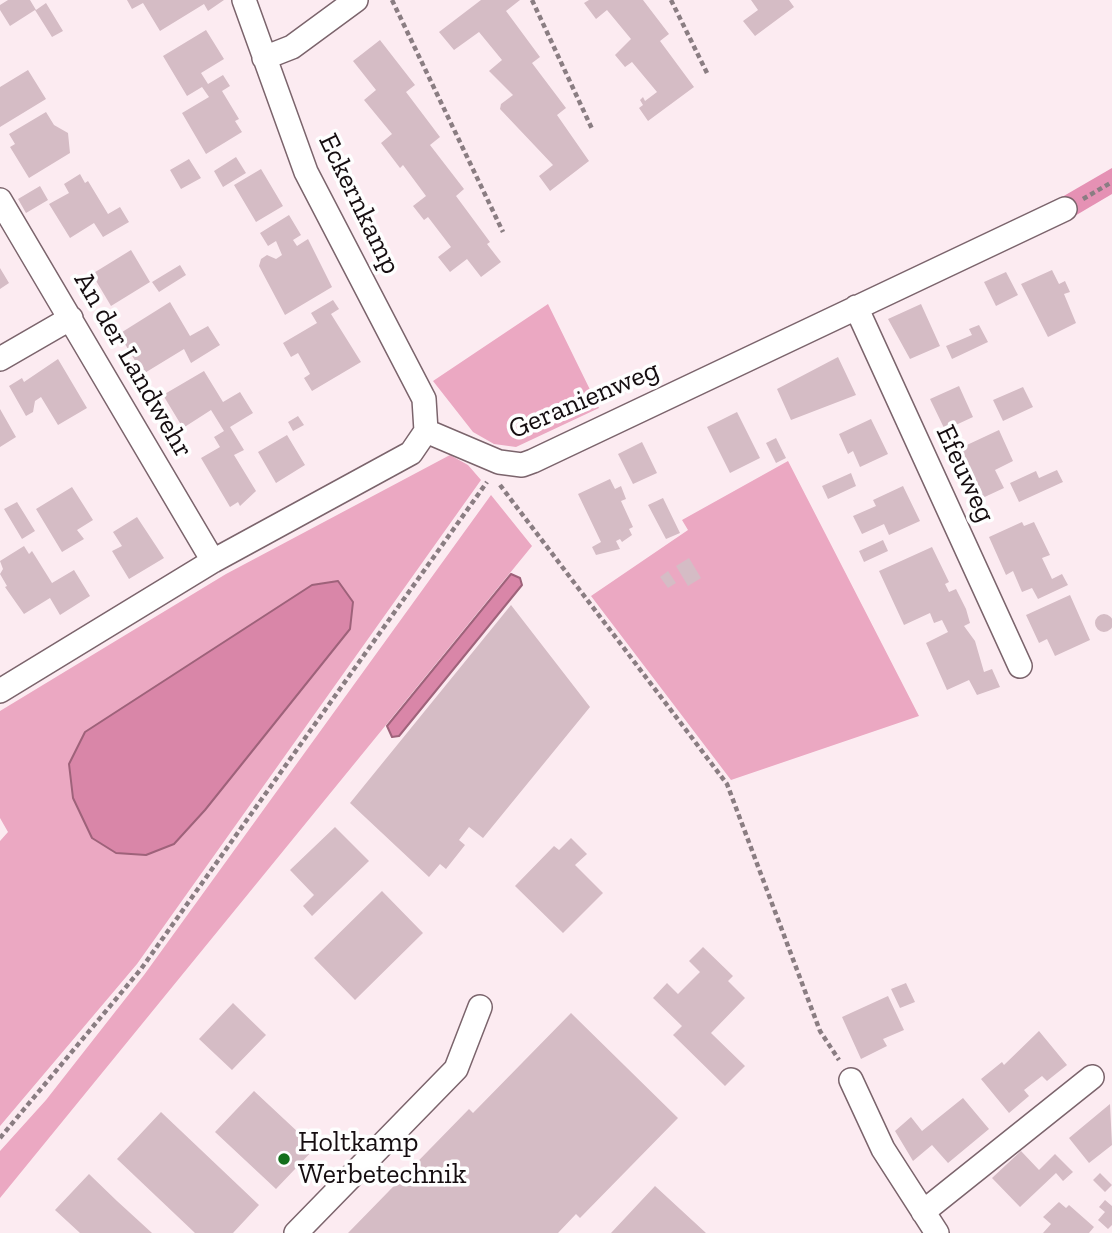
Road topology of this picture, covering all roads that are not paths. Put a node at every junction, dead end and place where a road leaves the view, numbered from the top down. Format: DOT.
graph roads {
  1 [pos="244,0"];
  2 [pos="356,0"];
  3 [pos="264,58"];
  4 [pos="0,200"];
  5 [pos="1065,209"];
  6 [pos="856,307"];
  7 [pos="71,318"];
  8 [pos="0,359"];
  9 [pos="426,430"];
  10 [pos="213,561"];
  11 [pos="1020,666"];
  12 [pos="0,691"];
  13 [pos="480,1007"];
  14 [pos="1092,1077"];
  15 [pos="851,1080"];
  16 [pos="923,1212"];
  17 [pos="296,1233"];
  18 [pos="937,1233"];
  1 -- 3 [label="street, Eckernkamp"];
  2 -- 3 [label="street"];
  3 -- 9 [label="street, Eckernkamp"];
  4 -- 7 [label="street, An der Landwehr"];
  5 -- 6 [label="street, Geranienweg"];
  6 -- 9 [label="street, Geranienweg"];
  6 -- 11 [label="street, Efeuweg"];
  7 -- 8 [label="street"];
  7 -- 10 [label="street, An der Landwehr"];
  9 -- 10 [label="street"];
  10 -- 12 [label="street"];
  13 -- 17 [label="street"];
  14 -- 16 [label="street"];
  15 -- 16 [label="street"];
  16 -- 18 [label="street"];
}
